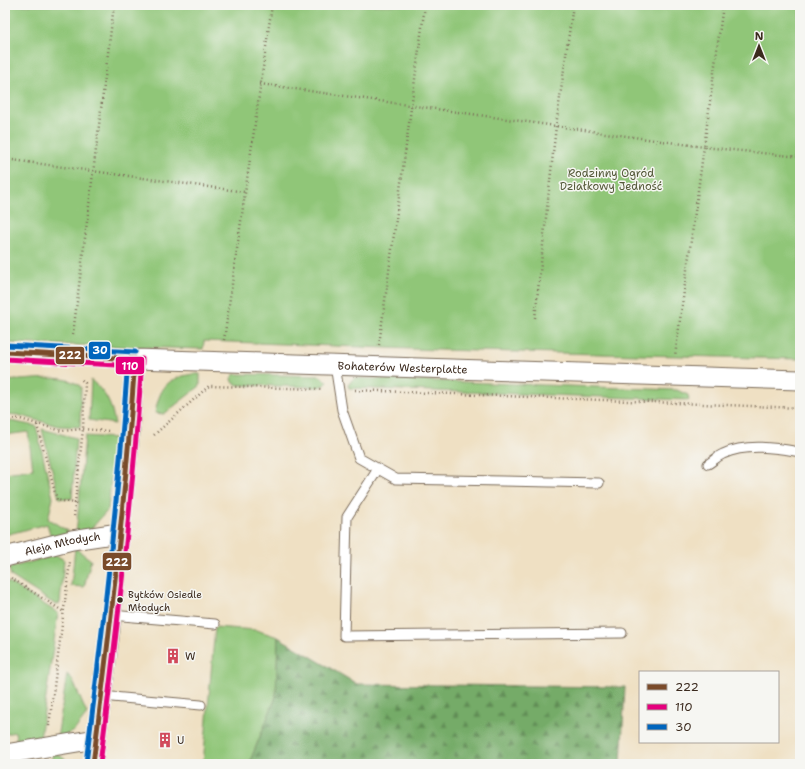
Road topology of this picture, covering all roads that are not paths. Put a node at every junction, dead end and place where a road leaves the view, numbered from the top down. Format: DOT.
graph roads {
  1 [pos="5,352"];
  2 [pos="135,358"];
  3 [pos="335,365"];
  4 [pos="800,380"];
  5 [pos="800,452"];
  6 [pos="708,464"];
  7 [pos="378,469"];
  8 [pos="600,483"];
  9 [pos="120,532"];
  10 [pos="5,557"];
  11 [pos="111,615"];
  12 [pos="216,624"];
  13 [pos="622,633"];
  14 [pos="101,696"];
  15 [pos="201,705"];
  16 [pos="96,739"];
  17 [pos="12,752"];
  18 [pos="93,764"];
  1 -- 2 [label="street, Bohaterów Westerplatte"];
  2 -- 3 [label="street, Bohaterów Westerplatte"];
  2 -- 9 [label="street"];
  3 -- 4 [label="street, Bohaterów Westerplatte"];
  3 -- 7 [label="lane"];
  5 -- 6 [label="lane"];
  7 -- 8 [label="lane"];
  7 -- 13 [label="lane"];
  9 -- 10 [label="street, Aleja Młodych"];
  9 -- 11 [label="street"];
  11 -- 12 [label="lane"];
  11 -- 14 [label="street"];
  14 -- 15 [label="lane"];
  14 -- 16 [label="street"];
  16 -- 17 [label="street"];
  16 -- 18 [label="street"];
}
